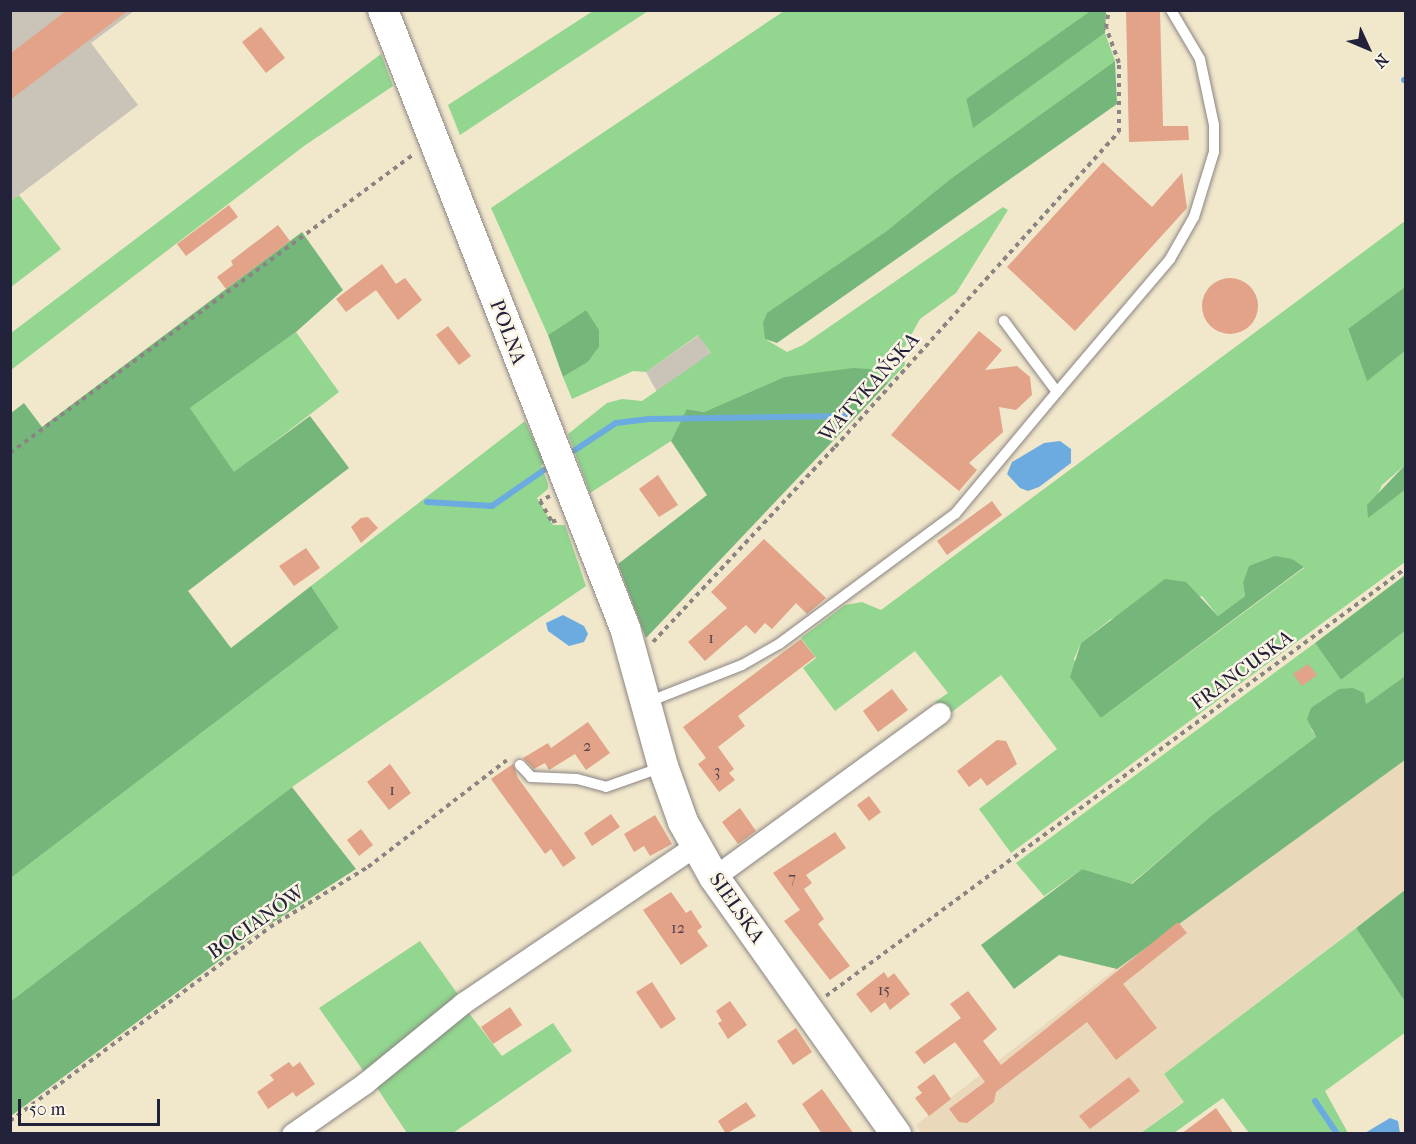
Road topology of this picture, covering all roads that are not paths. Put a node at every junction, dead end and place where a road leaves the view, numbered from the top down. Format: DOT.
graph roads {
  1 [pos="383,10"];
  2 [pos="1171,10"];
  3 [pos="1004,321"];
  4 [pos="1057,392"];
  5 [pos="634,654"];
  6 [pos="648,702"];
  7 [pos="940,712"];
  8 [pos="520,765"];
  9 [pos="663,766"];
  10 [pos="694,846"];
  11 [pos="714,877"];
  12 [pos="292,1134"];
  13 [pos="896,1134"];
  1 -- 5 [label="street, POLNA"];
  2 -- 4 [label="lane"];
  3 -- 4 [label="lane"];
  4 -- 6 [label="lane"];
  5 -- 6 [label="street, SIELSKA"];
  6 -- 9 [label="street, SIELSKA"];
  7 -- 11 [label="street"];
  8 -- 9 [label="lane"];
  9 -- 10 [label="street, SIELSKA"];
  10 -- 11 [label="street, SIELSKA"];
  10 -- 12 [label="street"];
  11 -- 13 [label="street, SIELSKA"];
}
